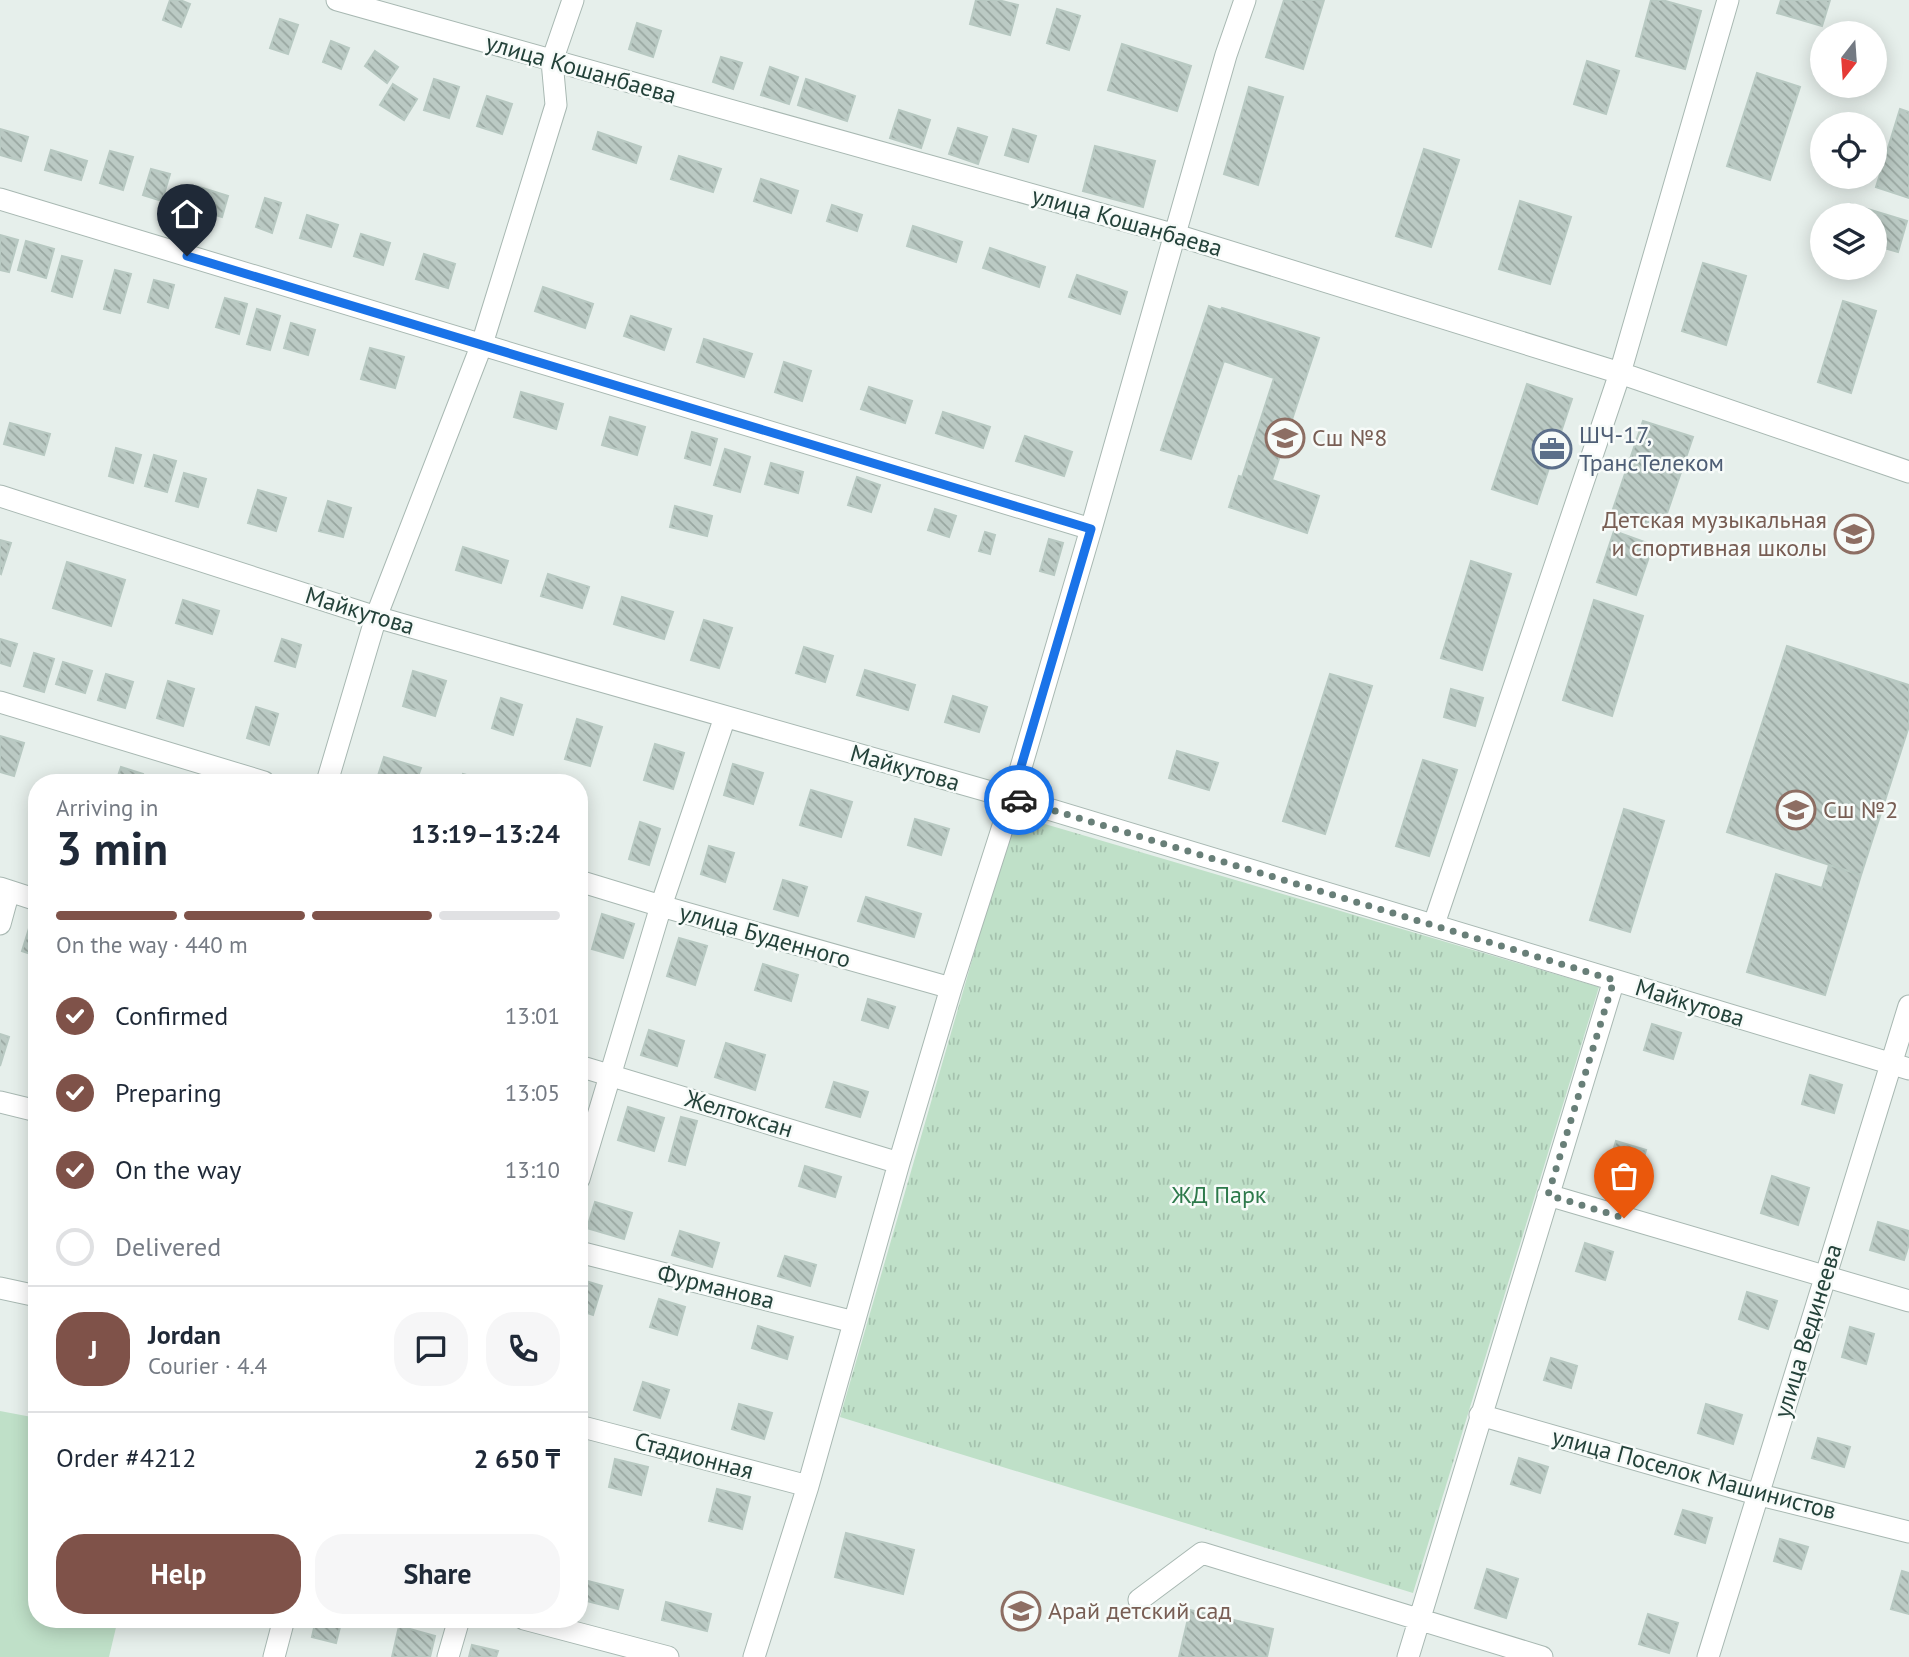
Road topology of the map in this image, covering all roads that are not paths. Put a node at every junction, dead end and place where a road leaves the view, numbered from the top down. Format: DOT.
graph roads {
  1 [pos="337,0"];
  2 [pos="573,0"];
  3 [pos="1245,0"];
  4 [pos="1728,0"];
  5 [pos="552,61"];
  6 [pos="0,199"];
  7 [pos="1176,235"];
  8 [pos="482,344"];
  9 [pos="1620,373"];
  10 [pos="1909,472"];
  11 [pos="0,496"];
  12 [pos="1091,529"];
  13 [pos="376,617"];
  14 [pos="0,702"];
  15 [pos="725,717"];
  16 [pos="238,774"];
  17 [pos="329,774"];
  18 [pos="1012,797"];
  19 [pos="588,884"];
  20 [pos="5,890"];
  21 [pos="28,897"];
  22 [pos="661,906"];
  23 [pos="0,924"];
  24 [pos="1434,924"];
  25 [pos="1614,980"];
  26 [pos="951,988"];
  27 [pos="1909,1006"];
  28 [pos="1900,1066"];
  29 [pos="588,1069"];
  30 [pos="609,1075"];
  31 [pos="0,1102"];
  32 [pos="28,1109"];
  33 [pos="588,1148"];
  34 [pos="899,1163"];
  35 [pos="1548,1195"];
  36 [pos="588,1254"];
  37 [pos="1825,1277"];
  38 [pos="0,1288"];
  39 [pos="28,1294"];
  40 [pos="1909,1301"];
  41 [pos="854,1322"];
  42 [pos="1480,1415"];
  43 [pos="588,1428"];
  44 [pos="808,1486"];
  45 [pos="1756,1494"];
  46 [pos="1909,1532"];
  47 [pos="1139,1600"];
  48 [pos="1419,1619"];
  49 [pos="282,1628"];
  50 [pos="456,1628"];
  51 [pos="558,1628"];
  52 [pos="274,1657"];
  53 [pos="448,1657"];
  54 [pos="668,1657"];
  55 [pos="754,1657"];
  56 [pos="1408,1657"];
  57 [pos="1542,1657"];
  58 [pos="1708,1657"];
  1 -- 5 [label="street, улица Кошанбаева"];
  2 -- 5 [label="street"];
  3 -- 7 [label="street"];
  4 -- 9 [label="street"];
  5 -- 7 [label="street, улица Кошанбаева"];
  5 -- 8 [label="street"];
  6 -- 8 [label="street"];
  7 -- 9 [label="street, улица Кошанбаева"];
  7 -- 12 [label="street"];
  8 -- 12 [label="street"];
  8 -- 13 [label="street"];
  9 -- 10 [label="street, улица Кошанбаева"];
  9 -- 24 [label="street"];
  11 -- 13 [label="street, Майкутова"];
  12 -- 18 [label="street"];
  13 -- 15 [label="street, Майкутова"];
  13 -- 17 [label="street"];
  14 -- 16 [label="street"];
  15 -- 18 [label="street, Майкутова"];
  15 -- 22 [label="street"];
  18 -- 24 [label="street, Майкутова"];
  18 -- 26 [label="street"];
  19 -- 22 [label="street, улица Буденного"];
  20 -- 21 [label="street"];
  20 -- 23 [label="street"];
  22 -- 26 [label="street, улица Буденного"];
  22 -- 30 [label="street"];
  24 -- 25 [label="street, Майкутова"];
  25 -- 28 [label="street, Майкутова"];
  25 -- 35 [label="street"];
  26 -- 34 [label="street"];
  27 -- 28 [label="street, улица Вединеева"];
  28 -- 37 [label="street, улица Вединеева"];
  29 -- 30 [label="street, Желтоксан"];
  30 -- 33 [label="street"];
  30 -- 34 [label="street, Желтоксан"];
  31 -- 32 [label="street"];
  34 -- 41 [label="street"];
  35 -- 37 [label="street"];
  35 -- 42 [label="street"];
  36 -- 41 [label="street, Фурманова"];
  37 -- 40 [label="street"];
  37 -- 45 [label="street, улица Вединеева"];
  38 -- 39 [label="street"];
  41 -- 44 [label="street"];
  42 -- 45 [label="street, улица Поселок Машинистов"];
  42 -- 48 [label="street"];
  43 -- 44 [label="street, Стадионная"];
  44 -- 55 [label="street"];
  45 -- 46 [label="street, улица Поселок Машинистов"];
  45 -- 58 [label="street, улица Вединеева"];
  47 -- 48 [label="street"];
  48 -- 56 [label="street"];
  48 -- 57 [label="street"];
  49 -- 52 [label="street"];
  50 -- 53 [label="street"];
  51 -- 54 [label="street"];
}
